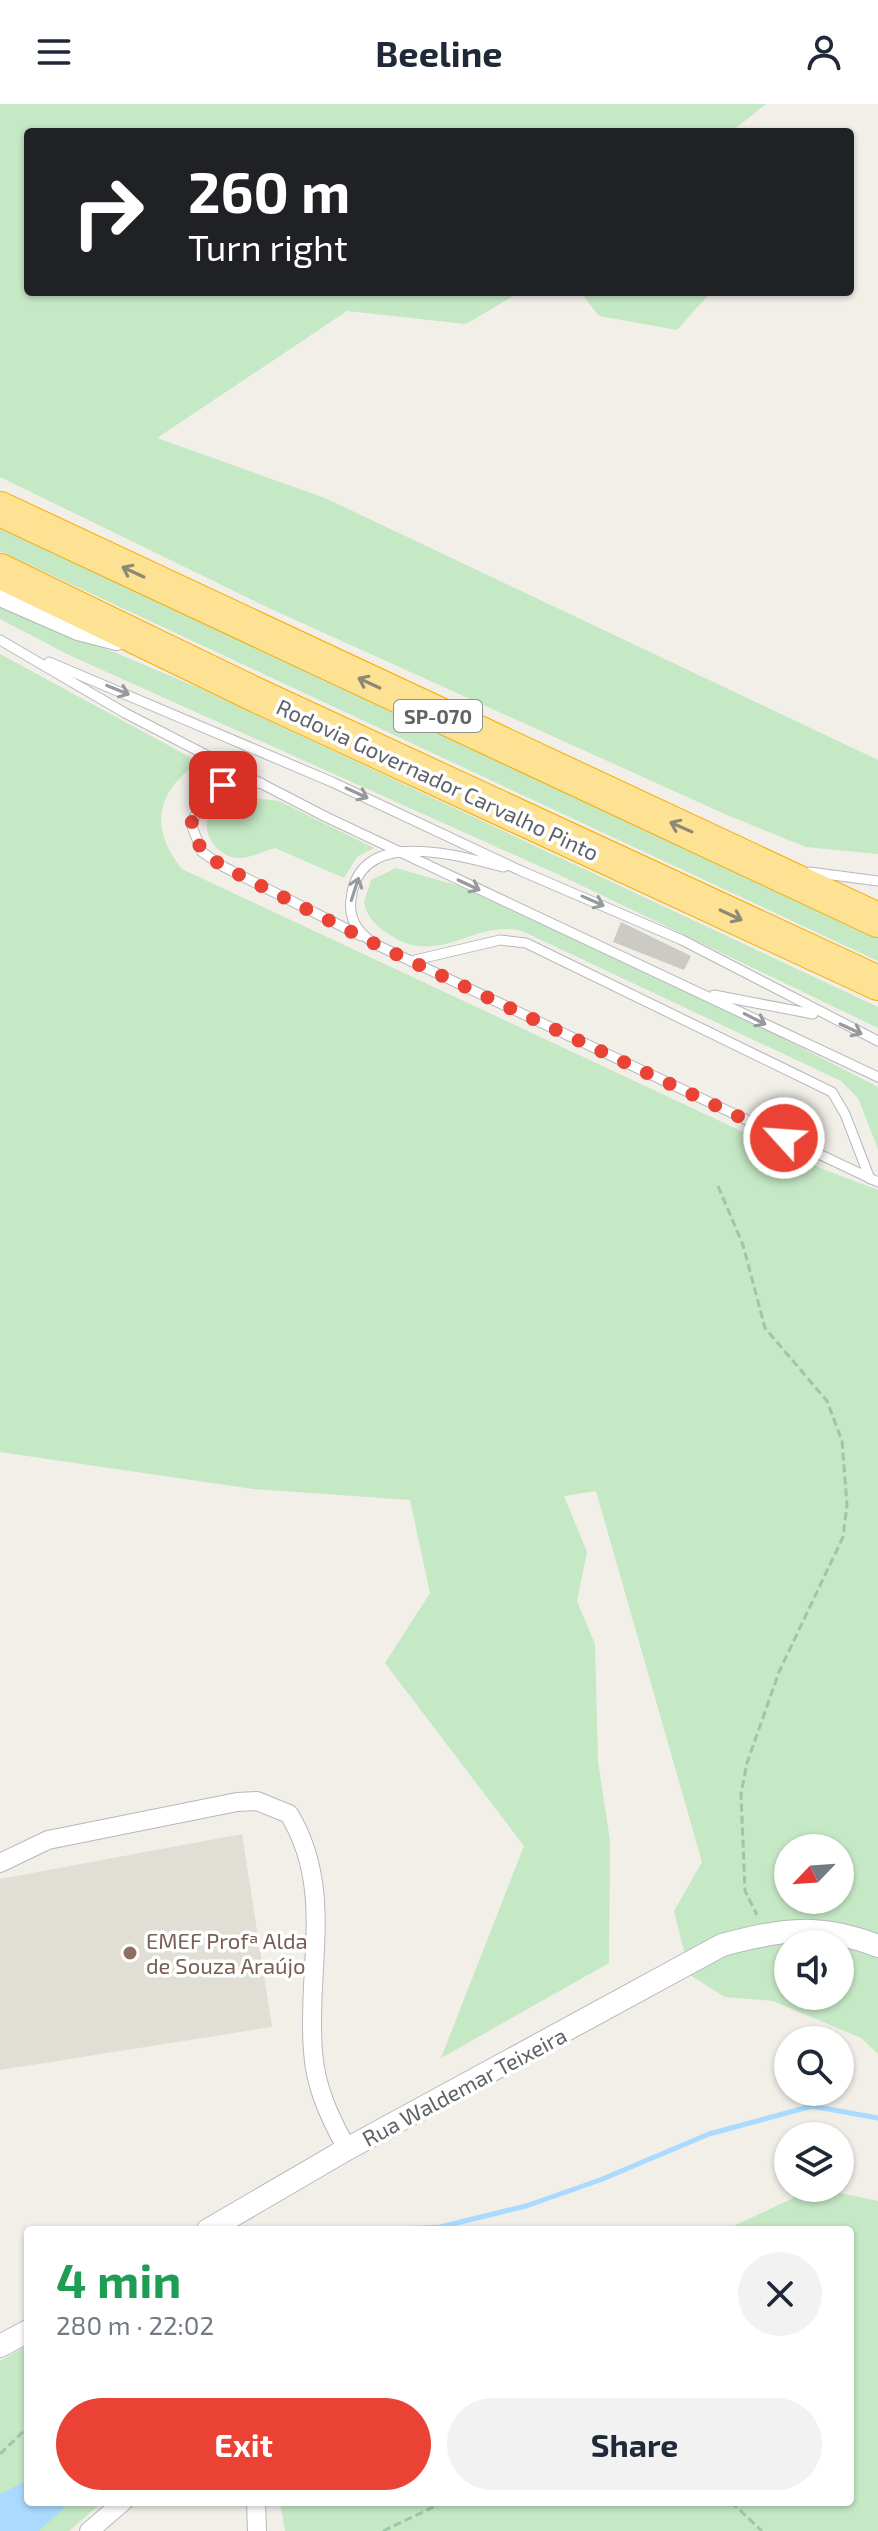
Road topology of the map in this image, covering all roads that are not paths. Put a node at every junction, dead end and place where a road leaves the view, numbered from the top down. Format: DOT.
graph roads {
  1 [pos="0,509"];
  2 [pos="0,571"];
  3 [pos="0,597"];
  4 [pos="0,640"];
  5 [pos="19,651"];
  6 [pos="174,656"];
  7 [pos="262,783"];
  8 [pos="399,851"];
  9 [pos="735,851"];
  10 [pos="791,866"];
  11 [pos="519,870"];
  12 [pos="804,870"];
  13 [pos="878,881"];
  14 [pos="878,920"];
  15 [pos="361,936"];
  16 [pos="411,961"];
  17 [pos="878,983"];
  18 [pos="703,993"];
  19 [pos="825,1016"];
  20 [pos="878,1041"];
  21 [pos="878,1077"];
  22 [pos="874,1181"];
  23 [pos="0,1863"];
  24 [pos="878,1946"];
  25 [pos="347,2149"];
  26 [pos="215,2226"];
  27 [pos="24,2333"];
  28 [pos="0,2346"];
  29 [pos="118,2506"];
  30 [pos="256,2506"];
  31 [pos="89,2531"];
  32 [pos="257,2531"];
  9 -- 1 [label="highway, SP-070, one-way"];
  2 -- 6 [label="highway, Rodovia Governador Carvalho Pinto / SP-070"];
  3 -- 6 [label="street"];
  4 -- 5 [label="lane"];
  5 -- 7 [label="lane"];
  5 -- 11 [label="lane, one-way"];
  6 -- 17 [label="highway, Rodovia Governador Carvalho Pinto / SP-070, one-way"];
  7 -- 8 [label="lane"];
  7 -- 15 [label="lane"];
  8 -- 11 [label="lane"];
  15 -- 8 [label="lane, one-way"];
  8 -- 18 [label="lane, one-way"];
  9 -- 10 [label="lane"];
  9 -- 14 [label="highway, SP-070"];
  11 -- 19 [label="lane, one-way"];
  12 -- 13 [label="lane"];
  15 -- 16 [label="lane"];
  16 -- 22 [label="lane"];
  16 -- 22 [label="lane"];
  18 -- 19 [label="lane"];
  18 -- 21 [label="lane, one-way"];
  19 -- 20 [label="lane, one-way"];
  23 -- 25 [label="street"];
  24 -- 25 [label="street, Rua Waldemar Teixeira"];
  25 -- 26 [label="street, Rua Waldemar Teixeira"];
  27 -- 28 [label="street"];
  29 -- 31 [label="street"];
  30 -- 32 [label="street"];
}
